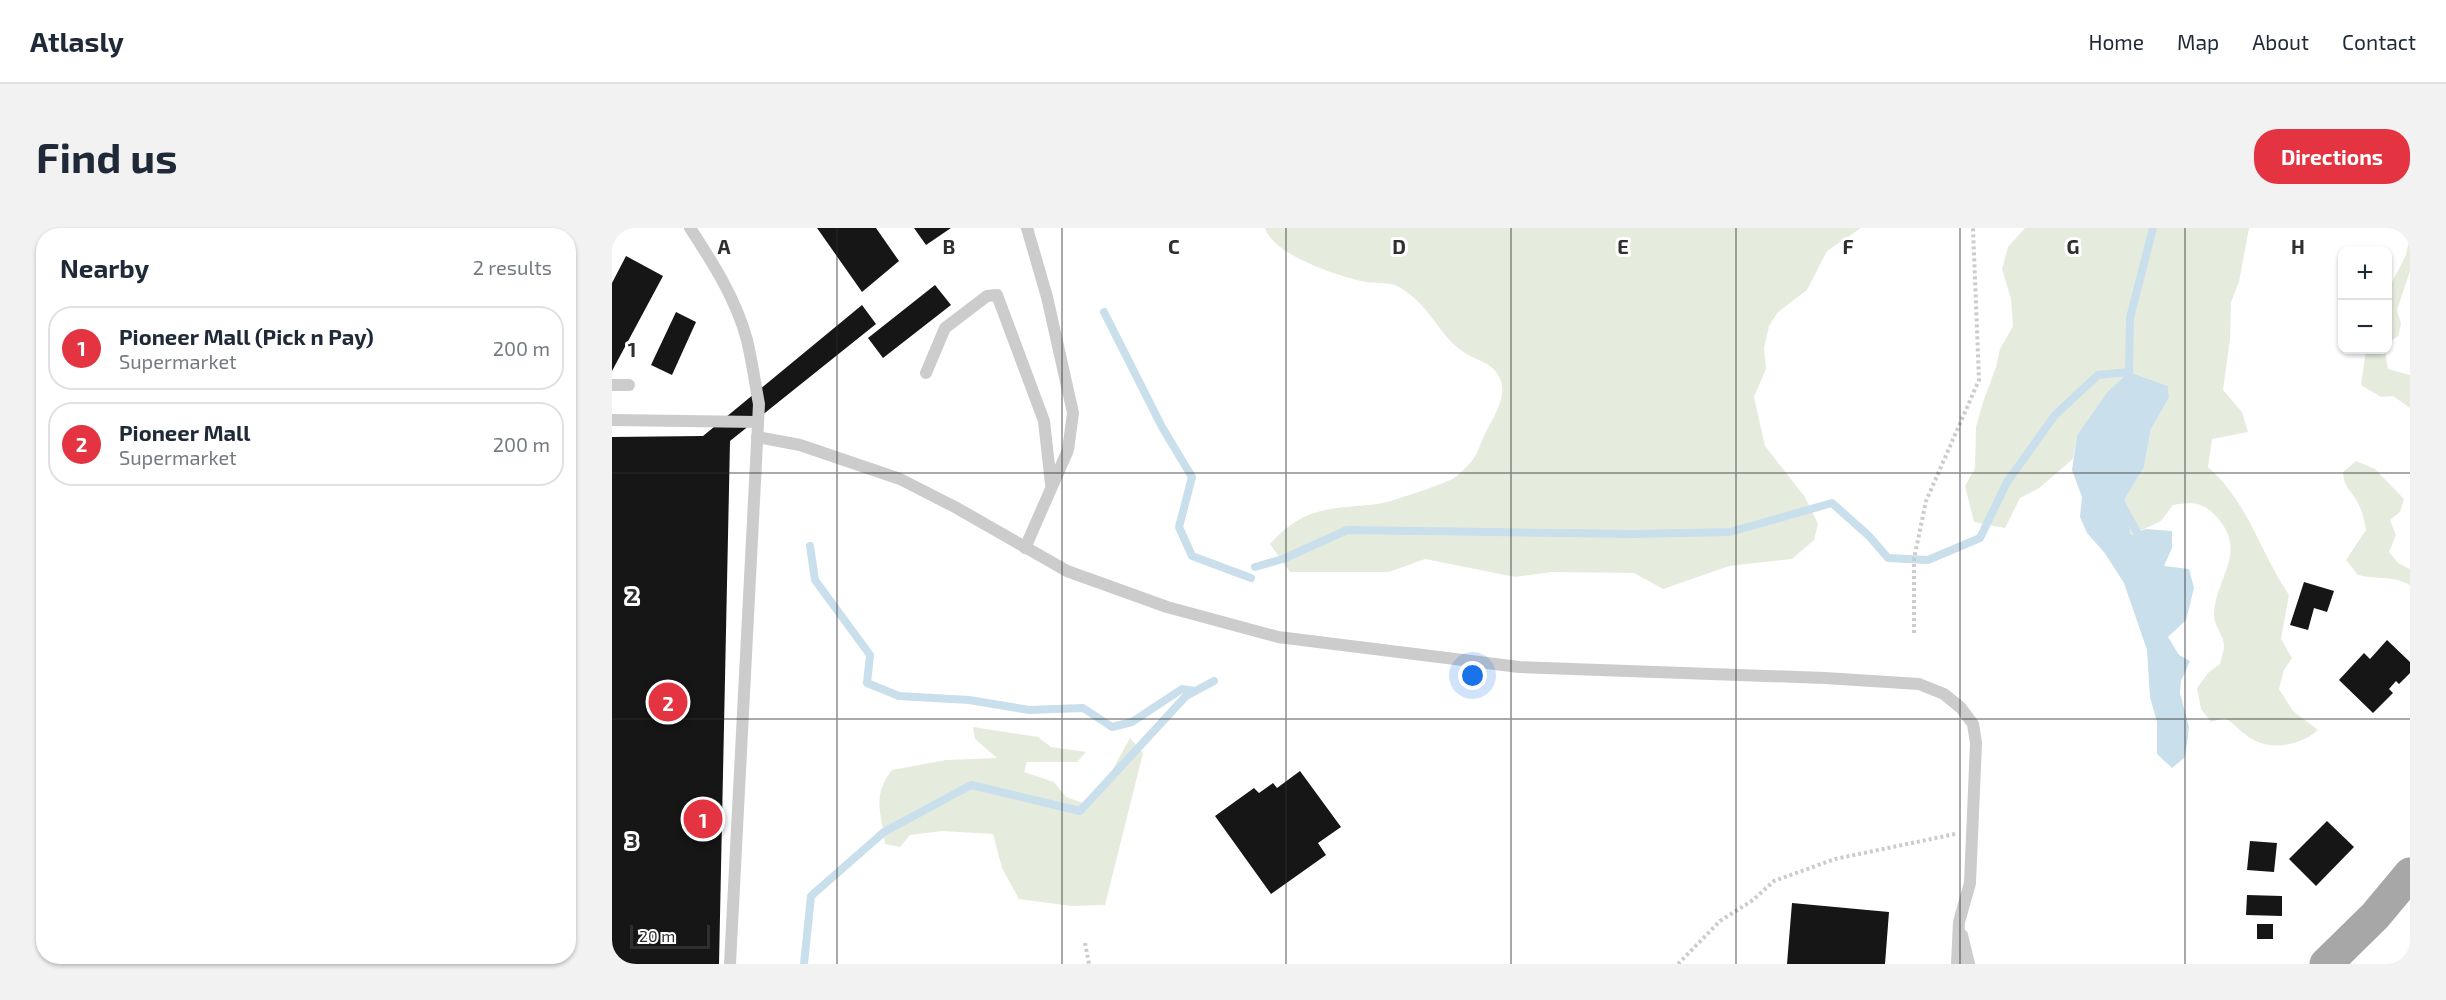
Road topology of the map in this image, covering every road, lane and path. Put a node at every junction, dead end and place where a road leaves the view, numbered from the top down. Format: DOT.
graph roads {
  1 [pos="690,228"];
  2 [pos="1027,228"];
  3 [pos="1973,228"];
  4 [pos="926,373"];
  5 [pos="612,385"];
  6 [pos="629,385"];
  7 [pos="612,420"];
  8 [pos="758,422"];
  9 [pos="757,437"];
  10 [pos="1051,485"];
  11 [pos="1025,548"];
  12 [pos="1914,633"];
  13 [pos="1974,832"];
  14 [pos="2410,874"];
  15 [pos="1959,922"];
  16 [pos="1085,943"];
  17 [pos="730,964"];
  18 [pos="1089,964"];
  19 [pos="1678,964"];
  20 [pos="1957,964"];
  21 [pos="1969,964"];
  22 [pos="2326,964"];
  1 -- 8 [label="lane"];
  2 -- 10 [label="lane"];
  3 -- 12 [label="path"];
  4 -- 10 [label="lane"];
  5 -- 6 [label="lane"];
  7 -- 8 [label="lane"];
  8 -- 9 [label="lane"];
  9 -- 11 [label="lane"];
  9 -- 17 [label="lane"];
  10 -- 11 [label="lane"];
  11 -- 13 [label="lane"];
  13 -- 15 [label="lane"];
  13 -- 19 [label="path"];
  14 -- 22 [label="main road"];
  15 -- 20 [label="lane"];
  15 -- 21 [label="lane"];
  16 -- 18 [label="path"];
}
